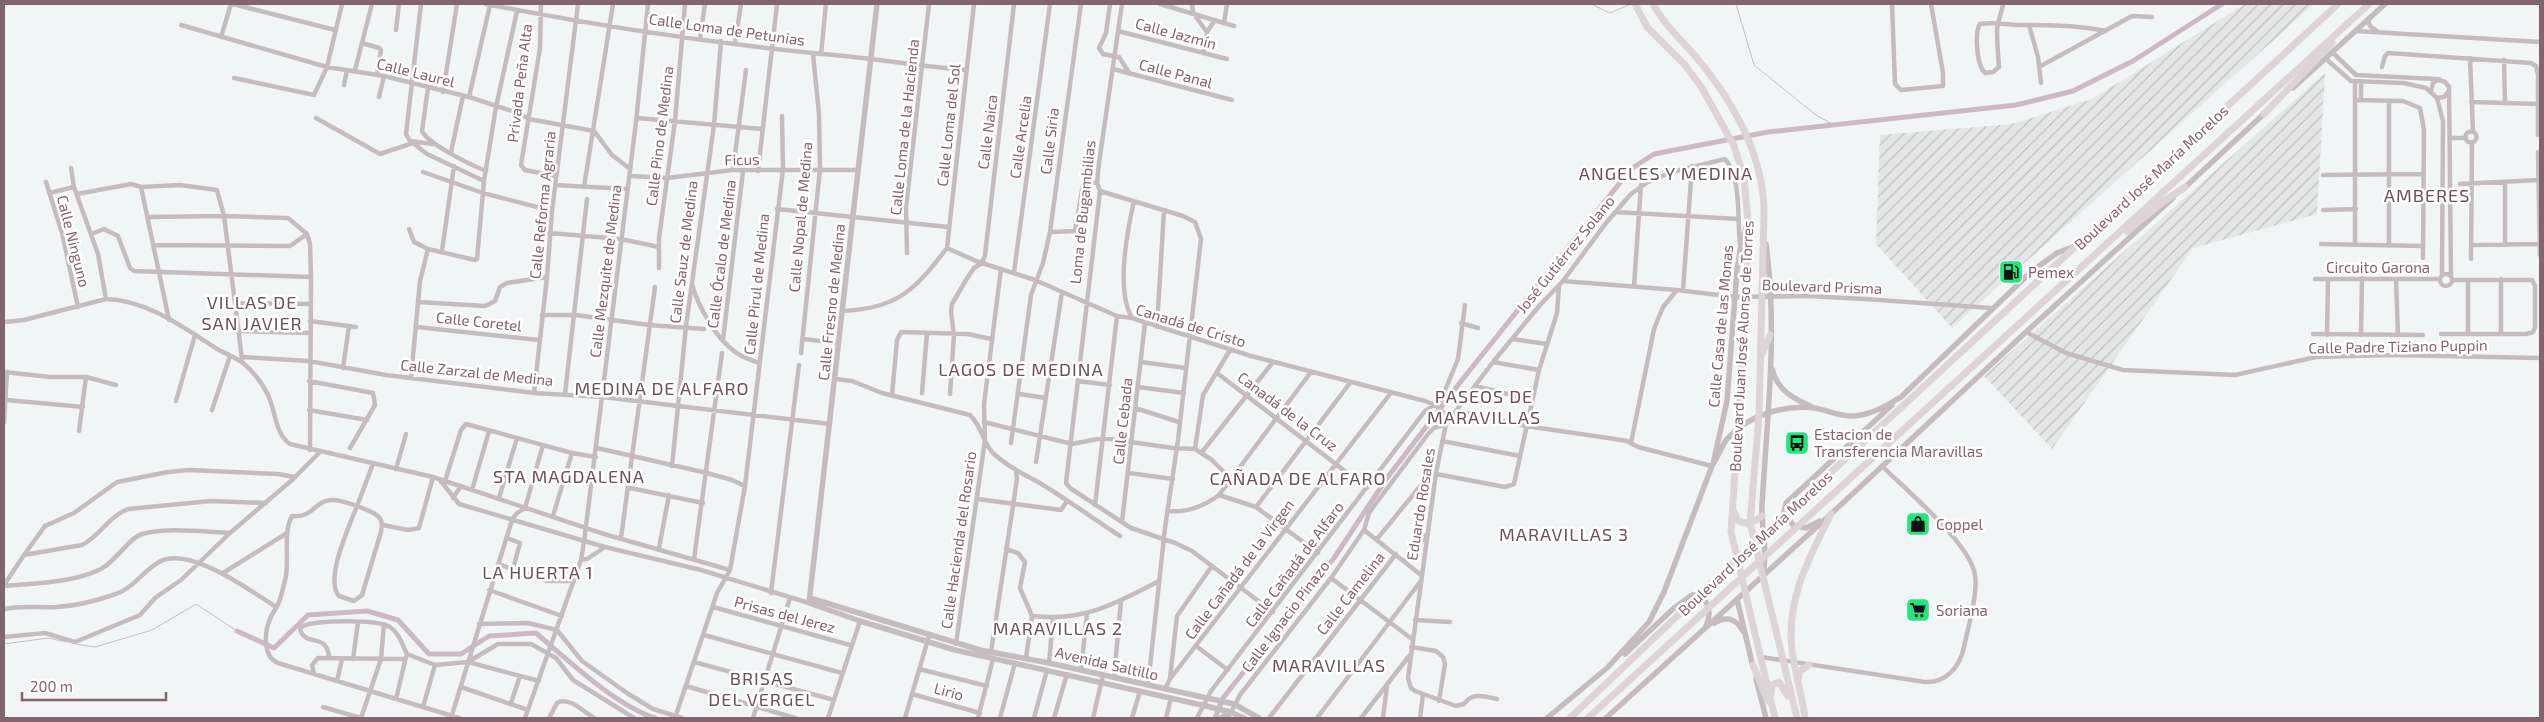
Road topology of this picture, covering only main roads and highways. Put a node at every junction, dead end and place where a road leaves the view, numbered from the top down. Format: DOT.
graph roads {
  1 [pos="1634,4"];
  2 [pos="2338,4"];
  3 [pos="2369,4"];
  4 [pos="1654,6"];
  5 [pos="2353,18"];
  6 [pos="2264,114"];
  7 [pos="2185,187"];
  8 [pos="2097,253"];
  9 [pos="1770,335"];
  10 [pos="1760,359"];
  11 [pos="1736,464"];
  12 [pos="1831,514"];
  13 [pos="1762,516"];
  14 [pos="1750,523"];
  15 [pos="1753,665"];
  16 [pos="1808,665"];
  17 [pos="1798,682"];
  18 [pos="1771,700"];
  19 [pos="1570,718"];
  20 [pos="1588,718"];
  21 [pos="1775,718"];
  22 [pos="1796,718"];
  23 [pos="1806,718"];
  1 -- 11 [label="main road, Boulevard Juan José Alonso de Torres"];
  2 -- 19 [label="main road, Boulevard José María Morelos"];
  3 -- 5 [label="main road, Boulevard José María Morelos"];
  4 -- 10 [label="main road, Boulevard Juan José Alonso de Torres"];
  5 -- 6 [label="main road"];
  5 -- 8 [label="main road, Boulevard José María Morelos"];
  7 -- 8 [label="main road"];
  8 -- 20 [label="main road, Boulevard José María Morelos"];
  9 -- 10 [label="main road"];
  10 -- 14 [label="main road, Boulevard Juan José Alonso de Torres"];
  11 -- 14 [label="main road"];
  11 -- 18 [label="main road, Boulevard Juan José Alonso de Torres"];
  12 -- 17 [label="main road"];
  13 -- 14 [label="main road"];
  14 -- 22 [label="main road, Boulevard Juan José Alonso de Torres"];
  15 -- 21 [label="main road"];
  16 -- 17 [label="main road"];
  17 -- 23 [label="main road"];
  18 -- 21 [label="main road, Boulevard Juan José Alonso de Torres"];
  18 -- 22 [label="main road"];
}
